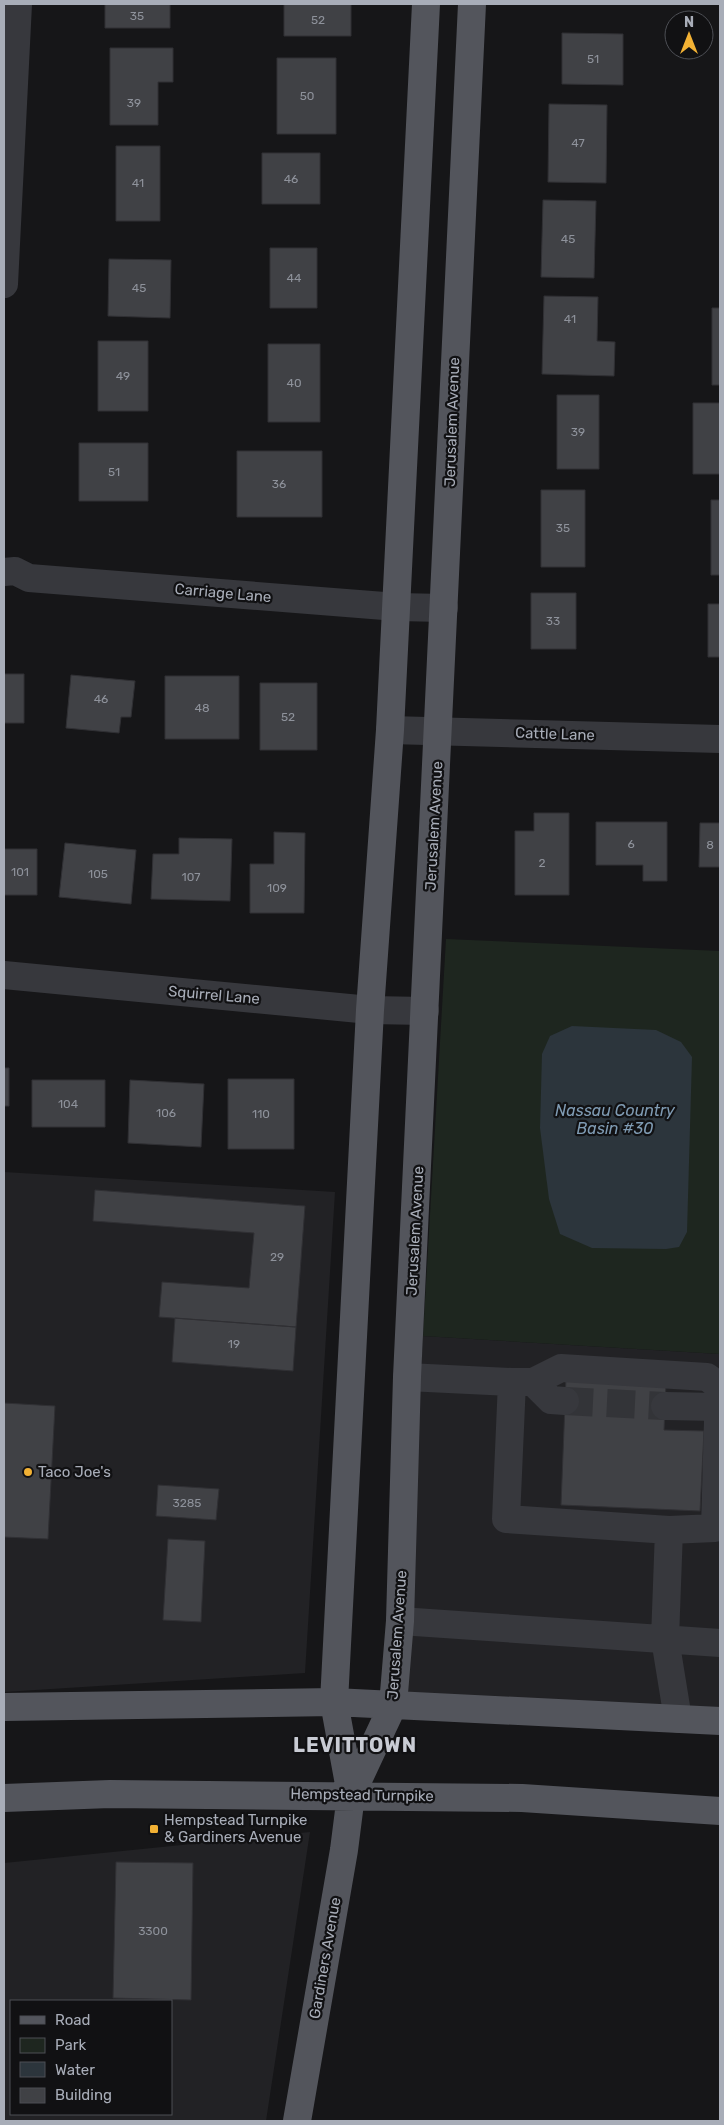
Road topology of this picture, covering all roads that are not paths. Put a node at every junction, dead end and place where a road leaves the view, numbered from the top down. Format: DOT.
graph roads {
  1 [pos="18,4"];
  2 [pos="426,4"];
  3 [pos="472,4"];
  4 [pos="4,284"];
  5 [pos="4,572"];
  6 [pos="397,607"];
  7 [pos="444,608"];
  8 [pos="390,730"];
  9 [pos="438,731"];
  10 [pos="720,739"];
  11 [pos="4,975"];
  12 [pos="370,1010"];
  13 [pos="425,1011"];
  14 [pos="407,1377"];
  15 [pos="523,1382"];
  16 [pos="565,1401"];
  17 [pos="665,1406"];
  18 [pos="718,1408"];
  19 [pos="669,1530"];
  20 [pos="400,1621"];
  21 [pos="665,1640"];
  22 [pos="720,1643"];
  23 [pos="334,1702"];
  24 [pos="392,1705"];
  25 [pos="4,1707"];
  26 [pos="678,1718"];
  27 [pos="720,1721"];
  28 [pos="351,1795"];
  29 [pos="4,1798"];
  30 [pos="720,1811"];
  31 [pos="297,2121"];
  1 -- 4 [label="street"];
  2 -- 6 [label="main road"];
  3 -- 7 [label="main road, Jerusalem Avenue"];
  5 -- 6 [label="street, Carriage Lane"];
  6 -- 7 [label="street, Carriage Lane"];
  6 -- 8 [label="main road"];
  7 -- 9 [label="main road, Jerusalem Avenue"];
  8 -- 9 [label="street, Cattle Lane"];
  8 -- 12 [label="main road"];
  9 -- 10 [label="street, Cattle Lane"];
  9 -- 13 [label="main road, Jerusalem Avenue"];
  11 -- 12 [label="street, Squirrel Lane"];
  12 -- 13 [label="street, Squirrel Lane"];
  12 -- 23 [label="main road"];
  13 -- 14 [label="main road, Jerusalem Avenue"];
  14 -- 15 [label="street"];
  14 -- 20 [label="main road, Jerusalem Avenue"];
  15 -- 16 [label="street"];
  15 -- 18 [label="street"];
  15 -- 19 [label="street"];
  17 -- 18 [label="street"];
  18 -- 19 [label="street"];
  19 -- 21 [label="street"];
  20 -- 21 [label="street"];
  20 -- 24 [label="main road, Jerusalem Avenue"];
  21 -- 22 [label="street"];
  21 -- 26 [label="street"];
  23 -- 24 [label="main road"];
  23 -- 25 [label="main road"];
  23 -- 28 [label="main road"];
  24 -- 26 [label="main road"];
  24 -- 28 [label="main road, Jerusalem Avenue"];
  26 -- 27 [label="main road"];
  28 -- 29 [label="main road, Hempstead Turnpike"];
  28 -- 30 [label="main road, Hempstead Turnpike"];
  28 -- 31 [label="main road, Gardiners Avenue"];
}
